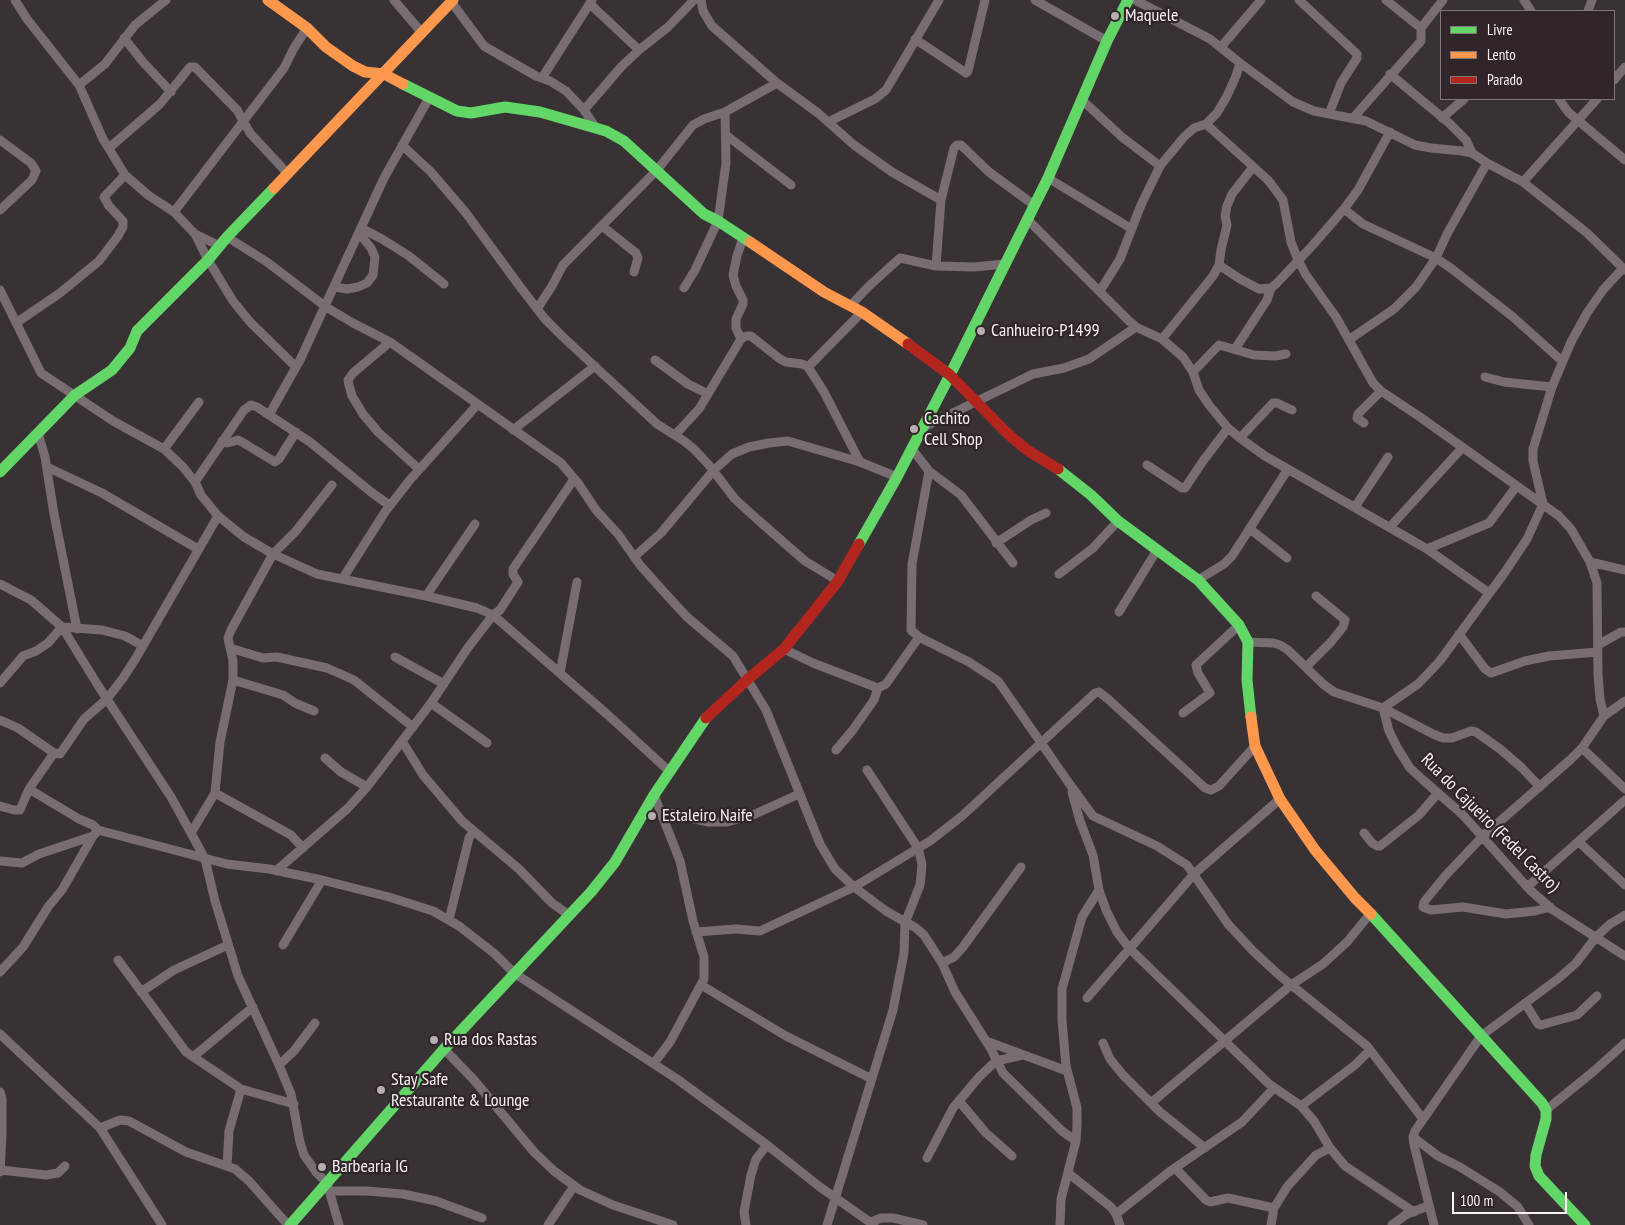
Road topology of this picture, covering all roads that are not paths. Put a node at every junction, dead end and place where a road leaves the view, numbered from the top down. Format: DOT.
graph roads {
  1 [pos="15,0"];
  2 [pos="166,0"];
  3 [pos="268,0"];
  4 [pos="394,0"];
  5 [pos="694,0"];
  6 [pos="701,0"];
  7 [pos="939,0"];
  8 [pos="985,0"];
  9 [pos="1035,0"];
  10 [pos="1128,0"];
  11 [pos="1135,0"];
  12 [pos="1261,0"];
  13 [pos="1299,0"];
  14 [pos="1386,0"];
  15 [pos="1443,0"];
  16 [pos="451,1"];
  17 [pos="591,2"];
  18 [pos="307,28"];
  19 [pos="1421,28"];
  20 [pos="422,33"];
  21 [pos="124,38"];
  22 [pos="915,39"];
  23 [pos="1107,42"];
  24 [pos="1221,47"];
  25 [pos="639,50"];
  26 [pos="1240,63"];
  27 [pos="1625,67"];
  28 [pos="384,74"];
  29 [pos="1390,74"];
  30 [pos="542,78"];
  31 [pos="1615,79"];
  32 [pos="777,83"];
  33 [pos="79,85"];
  34 [pos="171,92"];
  35 [pos="429,98"];
  36 [pos="1082,100"];
  37 [pos="1463,100"];
  38 [pos="1560,100"];
  39 [pos="1597,100"];
  40 [pos="584,110"];
  41 [pos="725,112"];
  42 [pos="1329,114"];
  43 [pos="1354,117"];
  44 [pos="1442,118"];
  45 [pos="1579,120"];
  46 [pos="243,122"];
  47 [pos="828,122"];
  48 [pos="1206,124"];
  49 [pos="596,128"];
  50 [pos="1390,132"];
  51 [pos="726,135"];
  52 [pos="0,140"];
  53 [pos="402,145"];
  54 [pos="109,148"];
  55 [pos="1472,153"];
  56 [pos="1625,160"];
  57 [pos="1487,163"];
  58 [pos="1160,166"];
  59 [pos="1253,167"];
  60 [pos="657,170"];
  61 [pos="288,174"];
  62 [pos="125,175"];
  63 [pos="1048,178"];
  64 [pos="1523,182"];
  65 [pos="791,185"];
  66 [pos="940,200"];
  67 [pos="1034,205"];
  68 [pos="1344,209"];
  69 [pos="0,210"];
  70 [pos="174,212"];
  71 [pos="1027,219"];
  72 [pos="718,221"];
  73 [pos="602,226"];
  74 [pos="1132,229"];
  75 [pos="360,231"];
  76 [pos="194,234"];
  77 [pos="743,238"];
  78 [pos="224,242"];
  79 [pos="1436,258"];
  80 [pos="208,260"];
  81 [pos="1298,260"];
  82 [pos="1005,264"];
  83 [pos="1219,265"];
  84 [pos="936,266"];
  85 [pos="1624,269"];
  86 [pos="634,272"];
  87 [pos="444,284"];
  88 [pos="334,287"];
  89 [pos="684,288"];
  90 [pos="1271,288"];
  91 [pos="0,290"];
  92 [pos="1100,291"];
  93 [pos="850,306"];
  94 [pos="326,307"];
  95 [pos="537,309"];
  96 [pos="862,312"];
  97 [pos="16,323"];
  98 [pos="1136,327"];
  99 [pos="741,339"];
  100 [pos="1162,339"];
  101 [pos="1350,339"];
  102 [pos="390,342"];
  103 [pos="1235,349"];
  104 [pos="1286,354"];
  105 [pos="655,360"];
  106 [pos="1562,361"];
  107 [pos="595,366"];
  108 [pos="808,367"];
  109 [pos="296,368"];
  110 [pos="1193,372"];
  111 [pos="950,375"];
  112 [pos="1485,377"];
  113 [pos="1552,387"];
  114 [pos="1381,391"];
  115 [pos="708,394"];
  116 [pos="75,396"];
  117 [pos="976,400"];
  118 [pos="199,402"];
  119 [pos="477,405"];
  120 [pos="1292,410"];
  121 [pos="269,414"];
  122 [pos="1364,423"];
  123 [pos="923,427"];
  124 [pos="1228,428"];
  125 [pos="513,430"];
  126 [pos="296,432"];
  127 [pos="38,433"];
  128 [pos="675,435"];
  129 [pos="1240,438"];
  130 [pos="222,441"];
  131 [pos="1462,448"];
  132 [pos="164,449"];
  133 [pos="912,449"];
  134 [pos="1388,457"];
  135 [pos="860,462"];
  136 [pos="1147,465"];
  137 [pos="47,467"];
  138 [pos="1,469"];
  139 [pos="419,469"];
  140 [pos="1288,469"];
  141 [pos="713,471"];
  142 [pos="929,471"];
  143 [pos="897,477"];
  144 [pos="574,479"];
  145 [pos="195,482"];
  146 [pos="332,485"];
  147 [pos="1516,487"];
  148 [pos="1543,504"];
  149 [pos="389,505"];
  150 [pos="1355,507"];
  151 [pos="1046,513"];
  152 [pos="218,516"];
  153 [pos="1118,521"];
  154 [pos="475,524"];
  155 [pos="1390,527"];
  156 [pos="1250,529"];
  157 [pos="996,543"];
  158 [pos="198,549"];
  159 [pos="1427,549"];
  160 [pos="1157,550"];
  161 [pos="273,554"];
  162 [pos="634,557"];
  163 [pos="1287,558"];
  164 [pos="1590,562"];
  165 [pos="1013,563"];
  166 [pos="1625,570"];
  167 [pos="1059,574"];
  168 [pos="343,578"];
  169 [pos="1198,580"];
  170 [pos="838,581"];
  171 [pos="577,582"];
  172 [pos="0,584"];
  173 [pos="1490,593"];
  174 [pos="426,596"];
  175 [pos="1316,596"];
  176 [pos="1119,612"];
  177 [pos="493,616"];
  178 [pos="1239,625"];
  179 [pos="62,627"];
  180 [pos="77,629"];
  181 [pos="1625,632"];
  182 [pos="1459,634"];
  183 [pos="919,637"];
  184 [pos="1248,642"];
  185 [pos="143,646"];
  186 [pos="230,648"];
  187 [pos="784,649"];
  188 [pos="1598,649"];
  189 [pos="395,657"];
  190 [pos="1306,667"];
  191 [pos="560,673"];
  192 [pos="748,678"];
  193 [pos="233,680"];
  194 [pos="0,683"];
  195 [pos="444,684"];
  196 [pos="878,688"];
  197 [pos="107,699"];
  198 [pos="1625,701"];
  199 [pos="432,703"];
  200 [pos="1383,708"];
  201 [pos="314,711"];
  202 [pos="1183,713"];
  203 [pos="1604,716"];
  204 [pos="0,720"];
  205 [pos="413,727"];
  206 [pos="402,741"];
  207 [pos="487,743"];
  208 [pos="1042,744"];
  209 [pos="1255,746"];
  210 [pos="1582,748"];
  211 [pos="836,750"];
  212 [pos="54,753"];
  213 [pos="325,758"];
  214 [pos="867,770"];
  215 [pos="670,772"];
  216 [pos="1070,786"];
  217 [pos="367,787"];
  218 [pos="1540,787"];
  219 [pos="30,789"];
  220 [pos="1625,789"];
  221 [pos="215,793"];
  222 [pos="1438,793"];
  223 [pos="800,794"];
  224 [pos="654,795"];
  225 [pos="1280,799"];
  226 [pos="1625,800"];
  227 [pos="0,806"];
  228 [pos="661,811"];
  229 [pos="474,832"];
  230 [pos="96,833"];
  231 [pos="191,833"];
  232 [pos="1364,833"];
  233 [pos="1482,836"];
  234 [pos="1579,842"];
  235 [pos="303,848"];
  236 [pos="918,848"];
  237 [pos="205,859"];
  238 [pos="0,862"];
  239 [pos="1021,867"];
  240 [pos="276,871"];
  241 [pos="1194,874"];
  242 [pos="322,880"];
  243 [pos="1625,885"];
  244 [pos="1527,886"];
  245 [pos="854,888"];
  246 [pos="1099,890"];
  247 [pos="1550,907"];
  248 [pos="1370,914"];
  249 [pos="569,915"];
  250 [pos="1625,915"];
  251 [pos="449,920"];
  252 [pos="905,922"];
  253 [pos="696,932"];
  254 [pos="1596,937"];
  255 [pos="228,945"];
  256 [pos="283,945"];
  257 [pos="1129,948"];
  258 [pos="1625,956"];
  259 [pos="118,960"];
  260 [pos="942,962"];
  261 [pos="0,972"];
  262 [pos="514,973"];
  263 [pos="701,985"];
  264 [pos="1291,985"];
  265 [pos="141,992"];
  266 [pos="1597,996"];
  267 [pos="1087,998"];
  268 [pos="1525,1003"];
  269 [pos="253,1007"];
  270 [pos="314,1023"];
  271 [pos="0,1034"];
  272 [pos="1481,1036"];
  273 [pos="985,1040"];
  274 [pos="1223,1041"];
  275 [pos="1103,1043"];
  276 [pos="1625,1043"];
  277 [pos="444,1049"];
  278 [pos="1370,1050"];
  279 [pos="1023,1056"];
  280 [pos="193,1057"];
  281 [pos="996,1061"];
  282 [pos="654,1063"];
  283 [pos="280,1065"];
  284 [pos="1067,1071"];
  285 [pos="872,1079"];
  286 [pos="1274,1088"];
  287 [pos="241,1090"];
  288 [pos="1,1096"];
  289 [pos="958,1101"];
  290 [pos="1151,1103"];
  291 [pos="294,1104"];
  292 [pos="1301,1106"];
  293 [pos="1546,1110"];
  294 [pos="1423,1118"];
  295 [pos="100,1128"];
  296 [pos="1413,1137"];
  297 [pos="1076,1140"];
  298 [pos="767,1145"];
  299 [pos="1205,1148"];
  300 [pos="1330,1148"];
  301 [pos="1012,1156"];
  302 [pos="927,1158"];
  303 [pos="65,1166"];
  304 [pos="227,1166"];
  305 [pos="1175,1168"];
  306 [pos="0,1171"];
  307 [pos="1068,1172"];
  308 [pos="574,1186"];
  309 [pos="328,1187"];
  310 [pos="835,1198"];
  311 [pos="1428,1206"];
  312 [pos="1274,1208"];
  313 [pos="1414,1212"];
  314 [pos="1116,1214"];
  315 [pos="482,1218"];
  316 [pos="873,1224"];
  317 [pos="162,1225"];
  318 [pos="289,1225"];
  319 [pos="339,1225"];
  320 [pos="548,1225"];
  321 [pos="673,1225"];
  322 [pos="746,1225"];
  323 [pos="827,1225"];
  324 [pos="923,1225"];
  325 [pos="1060,1225"];
  326 [pos="1120,1225"];
  327 [pos="1271,1225"];
  328 [pos="1392,1225"];
  329 [pos="1434,1225"];
  330 [pos="1529,1225"];
  331 [pos="1585,1225"];
  1 -- 33 [label="street"];
  2 -- 21 [label="street"];
  3 -- 18 [label="street"];
  4 -- 20 [label="street"];
  5 -- 25 [label="street"];
  6 -- 32 [label="street"];
  7 -- 22 [label="street"];
  8 -- 22 [label="street"];
  9 -- 23 [label="street"];
  10 -- 23 [label="street"];
  11 -- 24 [label="street"];
  12 -- 24 [label="street"];
  13 -- 42 [label="street"];
  14 -- 19 [label="street"];
  15 -- 19 [label="street"];
  16 -- 20 [label="street"];
  16 -- 30 [label="street"];
  17 -- 25 [label="street"];
  17 -- 30 [label="street"];
  18 -- 28 [label="street"];
  18 -- 46 [label="street"];
  19 -- 29 [label="street"];
  20 -- 28 [label="street"];
  21 -- 33 [label="street"];
  21 -- 34 [label="street"];
  22 -- 47 [label="street"];
  23 -- 36 [label="street"];
  24 -- 26 [label="street"];
  25 -- 40 [label="street"];
  26 -- 42 [label="street"];
  26 -- 48 [label="street"];
  27 -- 31 [label="street"];
  28 -- 35 [label="street"];
  28 -- 61 [label="street"];
  29 -- 43 [label="street"];
  29 -- 44 [label="street"];
  30 -- 40 [label="street"];
  32 -- 41 [label="street"];
  32 -- 47 [label="street"];
  33 -- 54 [label="street"];
  34 -- 46 [label="street"];
  34 -- 54 [label="street"];
  35 -- 49 [label="street"];
  35 -- 53 [label="street"];
  36 -- 58 [label="street"];
  36 -- 63 [label="street"];
  37 -- 44 [label="street"];
  38 -- 45 [label="street"];
  39 -- 45 [label="street"];
  40 -- 49 [label="street"];
  41 -- 51 [label="street"];
  41 -- 60 [label="street"];
  42 -- 43 [label="street"];
  43 -- 50 [label="street"];
  44 -- 55 [label="street"];
  45 -- 56 [label="street"];
  45 -- 64 [label="street"];
  46 -- 61 [label="street"];
  46 -- 70 [label="street"];
  47 -- 66 [label="street"];
  48 -- 58 [label="street"];
  48 -- 59 [label="street"];
  49 -- 60 [label="street"];
  50 -- 55 [label="street"];
  50 -- 68 [label="street"];
  51 -- 65 [label="street"];
  51 -- 72 [label="street"];
  52 -- 69 [label="street"];
  53 -- 75 [label="street"];
  53 -- 95 [label="street"];
  54 -- 62 [label="street"];
  55 -- 57 [label="street"];
  57 -- 64 [label="street"];
  57 -- 79 [label="street"];
  58 -- 74 [label="street"];
  59 -- 81 [label="street"];
  59 -- 83 [label="street"];
  60 -- 72 [label="street"];
  60 -- 73 [label="street"];
  61 -- 78 [label="street"];
  62 -- 70 [label="street"];
  62 -- 97 [label="street"];
  63 -- 67 [label="street"];
  63 -- 74 [label="street"];
  64 -- 85 [label="street"];
  66 -- 67 [label="street"];
  66 -- 84 [label="street"];
  67 -- 71 [label="street"];
  68 -- 79 [label="street"];
  68 -- 81 [label="street"];
  70 -- 76 [label="street"];
  71 -- 82 [label="street"];
  71 -- 92 [label="street"];
  72 -- 77 [label="street"];
  72 -- 89 [label="street"];
  73 -- 86 [label="street"];
  73 -- 95 [label="street"];
  74 -- 92 [label="street"];
  75 -- 87 [label="street"];
  75 -- 88 [label="street"];
  75 -- 88 [label="street"];
  76 -- 78 [label="street"];
  76 -- 80 [label="street"];
  77 -- 93 [label="street"];
  77 -- 99 [label="street"];
  78 -- 80 [label="street"];
  78 -- 94 [label="street"];
  79 -- 101 [label="street"];
  79 -- 106 [label="street"];
  80 -- 109 [label="street"];
  80 -- 116 [label="street"];
  81 -- 90 [label="street"];
  81 -- 101 [label="street"];
  82 -- 84 [label="street"];
  82 -- 111 [label="street"];
  83 -- 90 [label="street"];
  83 -- 100 [label="street"];
  84 -- 93 [label="street"];
  85 -- 106 [label="street"];
  88 -- 94 [label="street"];
  90 -- 103 [label="street"];
  91 -- 97 [label="street"];
  92 -- 98 [label="street"];
  93 -- 96 [label="street"];
  94 -- 102 [label="street"];
  94 -- 109 [label="street"];
  95 -- 107 [label="street"];
  96 -- 108 [label="street"];
  96 -- 111 [label="street"];
  97 -- 116 [label="street"];
  98 -- 100 [label="street"];
  98 -- 117 [label="street"];
  99 -- 108 [label="street"];
  99 -- 115 [label="street"];
  100 -- 110 [label="street"];
  101 -- 114 [label="street"];
  102 -- 119 [label="street"];
  102 -- 139 [label="street"];
  103 -- 104 [label="street"];
  103 -- 110 [label="street"];
  105 -- 115 [label="street"];
  106 -- 113 [label="street"];
  107 -- 125 [label="street"];
  107 -- 128 [label="street"];
  108 -- 135 [label="street"];
  109 -- 121 [label="street"];
  110 -- 124 [label="street"];
  111 -- 117 [label="street"];
  111 -- 123 [label="street"];
  112 -- 113 [label="street"];
  113 -- 148 [label="street"];
  114 -- 122 [label="street"];
  114 -- 131 [label="street"];
  115 -- 128 [label="street"];
  116 -- 127 [label="street"];
  116 -- 132 [label="street"];
  117 -- 123 [label="street"];
  117 -- 153 [label="street"];
  118 -- 132 [label="street"];
  119 -- 125 [label="street"];
  119 -- 139 [label="street"];
  120 -- 129 [label="street"];
  121 -- 126 [label="street"];
  121 -- 130 [label="street"];
  123 -- 133 [label="street"];
  124 -- 129 [label="street"];
  124 -- 136 [label="street"];
  125 -- 144 [label="street"];
  126 -- 130 [label="street"];
  126 -- 149 [label="street"];
  127 -- 137 [label="street"];
  127 -- 138 [label="street"];
  128 -- 141 [label="street"];
  129 -- 140 [label="street"];
  130 -- 145 [label="street"];
  131 -- 147 [label="street"];
  131 -- 155 [label="street"];
  132 -- 145 [label="street"];
  133 -- 142 [label="street"];
  133 -- 143 [label="street"];
  134 -- 150 [label="street"];
  135 -- 141 [label="street"];
  135 -- 143 [label="street"];
  137 -- 158 [label="street"];
  137 -- 180 [label="street"];
  139 -- 149 [label="street"];
  140 -- 150 [label="street"];
  140 -- 156 [label="street"];
  141 -- 162 [label="street"];
  141 -- 170 [label="street"];
  142 -- 157 [label="street"];
  142 -- 183 [label="street"];
  143 -- 170 [label="street"];
  144 -- 162 [label="street"];
  144 -- 177 [label="street"];
  145 -- 152 [label="street"];
  146 -- 161 [label="street"];
  147 -- 148 [label="street"];
  147 -- 159 [label="street"];
  148 -- 164 [label="street"];
  148 -- 173 [label="street"];
  149 -- 168 [label="street"];
  150 -- 155 [label="street"];
  151 -- 157 [label="street"];
  152 -- 158 [label="street"];
  152 -- 161 [label="street"];
  153 -- 160 [label="street"];
  153 -- 167 [label="street"];
  154 -- 174 [label="street"];
  155 -- 159 [label="street"];
  156 -- 163 [label="street"];
  156 -- 169 [label="street"];
  157 -- 165 [label="street"];
  158 -- 185 [label="street"];
  159 -- 173 [label="street"];
  160 -- 169 [label="street"];
  160 -- 176 [label="street"];
  161 -- 168 [label="street"];
  161 -- 186 [label="street"];
  162 -- 192 [label="street"];
  164 -- 166 [label="street"];
  164 -- 188 [label="street"];
  168 -- 174 [label="street"];
  169 -- 178 [label="street"];
  170 -- 187 [label="street"];
  171 -- 191 [label="street"];
  172 -- 179 [label="street"];
  173 -- 182 [label="street"];
  174 -- 177 [label="street"];
  175 -- 190 [label="street"];
  177 -- 191 [label="street"];
  177 -- 195 [label="street"];
  178 -- 184 [label="street"];
  178 -- 202 [label="street"];
  179 -- 180 [label="street"];
  179 -- 194 [label="street"];
  179 -- 197 [label="street"];
  180 -- 185 [label="street"];
  181 -- 188 [label="street"];
  182 -- 188 [label="street"];
  182 -- 200 [label="street"];
  183 -- 196 [label="street"];
  183 -- 208 [label="street"];
  184 -- 190 [label="street"];
  184 -- 209 [label="street"];
  185 -- 197 [label="street"];
  186 -- 193 [label="street"];
  186 -- 205 [label="street"];
  187 -- 192 [label="street"];
  187 -- 196 [label="street"];
  188 -- 203 [label="street"];
  189 -- 195 [label="street"];
  190 -- 200 [label="street"];
  191 -- 215 [label="street"];
  192 -- 215 [label="street"];
  192 -- 223 [label="street"];
  193 -- 201 [label="street"];
  193 -- 221 [label="street"];
  195 -- 199 [label="street"];
  196 -- 211 [label="street"];
  197 -- 212 [label="street"];
  197 -- 231 [label="street"];
  198 -- 203 [label="street"];
  199 -- 205 [label="street"];
  199 -- 207 [label="street"];
  200 -- 218 [label="street"];
  200 -- 222 [label="street, Rua do Cajueiro (Fedel Castro)"];
  203 -- 210 [label="street"];
  204 -- 212 [label="street"];
  205 -- 206 [label="street"];
  206 -- 217 [label="street"];
  206 -- 229 [label="street"];
  208 -- 209 [label="street"];
  208 -- 216 [label="street"];
  208 -- 236 [label="street"];
  209 -- 225 [label="street"];
  210 -- 218 [label="street"];
  210 -- 220 [label="street"];
  212 -- 219 [label="street"];
  213 -- 217 [label="street"];
  214 -- 236 [label="street"];
  215 -- 224 [label="street"];
  216 -- 241 [label="street"];
  216 -- 246 [label="street"];
  217 -- 235 [label="street"];
  218 -- 233 [label="street"];
  219 -- 227 [label="street"];
  219 -- 230 [label="street"];
  221 -- 231 [label="street"];
  221 -- 235 [label="street"];
  222 -- 232 [label="street"];
  222 -- 233 [label="street, Rua do Cajueiro (Fedel Castro)"];
  223 -- 228 [label="street"];
  223 -- 245 [label="street"];
  224 -- 228 [label="street"];
  224 -- 249 [label="street"];
  225 -- 241 [label="street"];
  225 -- 248 [label="street"];
  226 -- 234 [label="street"];
  228 -- 253 [label="street"];
  229 -- 249 [label="street"];
  229 -- 251 [label="street"];
  230 -- 237 [label="street"];
  230 -- 238 [label="street"];
  230 -- 261 [label="street"];
  231 -- 237 [label="street"];
  233 -- 244 [label="street, Rua do Cajueiro (Fedel Castro)"];
  233 -- 247 [label="street"];
  234 -- 243 [label="street"];
  234 -- 244 [label="street"];
  235 -- 240 [label="street"];
  236 -- 245 [label="street"];
  236 -- 252 [label="street"];
  237 -- 240 [label="street"];
  237 -- 255 [label="street"];
  239 -- 260 [label="street"];
  240 -- 242 [label="street"];
  241 -- 257 [label="street"];
  241 -- 264 [label="street"];
  242 -- 251 [label="street"];
  242 -- 256 [label="street"];
  244 -- 247 [label="street, Rua do Cajueiro (Fedel Castro)"];
  245 -- 252 [label="street"];
  245 -- 253 [label="street"];
  246 -- 257 [label="street"];
  246 -- 284 [label="street"];
  247 -- 254 [label="street, Rua do Cajueiro (Fedel Castro)"];
  248 -- 264 [label="street"];
  248 -- 272 [label="street"];
  249 -- 262 [label="street"];
  250 -- 254 [label="street"];
  251 -- 262 [label="street"];
  252 -- 260 [label="street"];
  252 -- 285 [label="street"];
  253 -- 263 [label="street"];
  254 -- 258 [label="street, Rua do Cajueiro (Fedel Castro)"];
  254 -- 268 [label="street"];
  255 -- 265 [label="street"];
  255 -- 269 [label="street"];
  257 -- 267 [label="street"];
  257 -- 274 [label="street"];
  259 -- 265 [label="street"];
  260 -- 273 [label="street"];
  262 -- 277 [label="street"];
  262 -- 282 [label="street"];
  263 -- 282 [label="street"];
  263 -- 285 [label="street"];
  264 -- 274 [label="street"];
  264 -- 278 [label="street"];
  265 -- 280 [label="street"];
  266 -- 268 [label="street"];
  268 -- 272 [label="street"];
  269 -- 280 [label="street"];
  269 -- 283 [label="street"];
  270 -- 283 [label="street"];
  271 -- 295 [label="street"];
  272 -- 293 [label="street"];
  272 -- 294 [label="street"];
  273 -- 279 [label="street"];
  273 -- 281 [label="street"];
  274 -- 286 [label="street"];
  274 -- 290 [label="street"];
  275 -- 290 [label="street"];
  276 -- 293 [label="street"];
  277 -- 308 [label="street"];
  277 -- 309 [label="street"];
  278 -- 292 [label="street"];
  278 -- 294 [label="street"];
  279 -- 281 [label="street"];
  279 -- 284 [label="street"];
  280 -- 287 [label="street"];
  281 -- 289 [label="street"];
  281 -- 297 [label="street"];
  282 -- 298 [label="street"];
  283 -- 291 [label="street"];
  284 -- 297 [label="street"];
  285 -- 310 [label="street"];
  286 -- 292 [label="street"];
  286 -- 299 [label="street"];
  287 -- 291 [label="street"];
  287 -- 304 [label="street"];
  288 -- 306 [label="street"];
  289 -- 301 [label="street"];
  289 -- 302 [label="street"];
  290 -- 299 [label="street"];
  291 -- 309 [label="street"];
  292 -- 300 [label="street"];
  293 -- 331 [label="street"];
  294 -- 296 [label="street"];
  295 -- 304 [label="street"];
  295 -- 317 [label="street"];
  296 -- 311 [label="street"];
  296 -- 330 [label="street"];
  297 -- 307 [label="street"];
  298 -- 310 [label="street"];
  298 -- 322 [label="street"];
  299 -- 305 [label="street"];
  300 -- 312 [label="street"];
  300 -- 313 [label="street"];
  303 -- 306 [label="street"];
  304 -- 318 [label="street"];
  305 -- 312 [label="street"];
  305 -- 314 [label="street"];
  307 -- 314 [label="street"];
  307 -- 325 [label="street"];
  308 -- 320 [label="street"];
  308 -- 321 [label="street"];
  309 -- 315 [label="street"];
  309 -- 318 [label="street"];
  309 -- 319 [label="street"];
  310 -- 316 [label="street"];
  310 -- 323 [label="street"];
  311 -- 313 [label="street"];
  311 -- 329 [label="street"];
  312 -- 327 [label="street"];
  313 -- 328 [label="street"];
  314 -- 326 [label="street"];
  316 -- 324 [label="street"];
}
